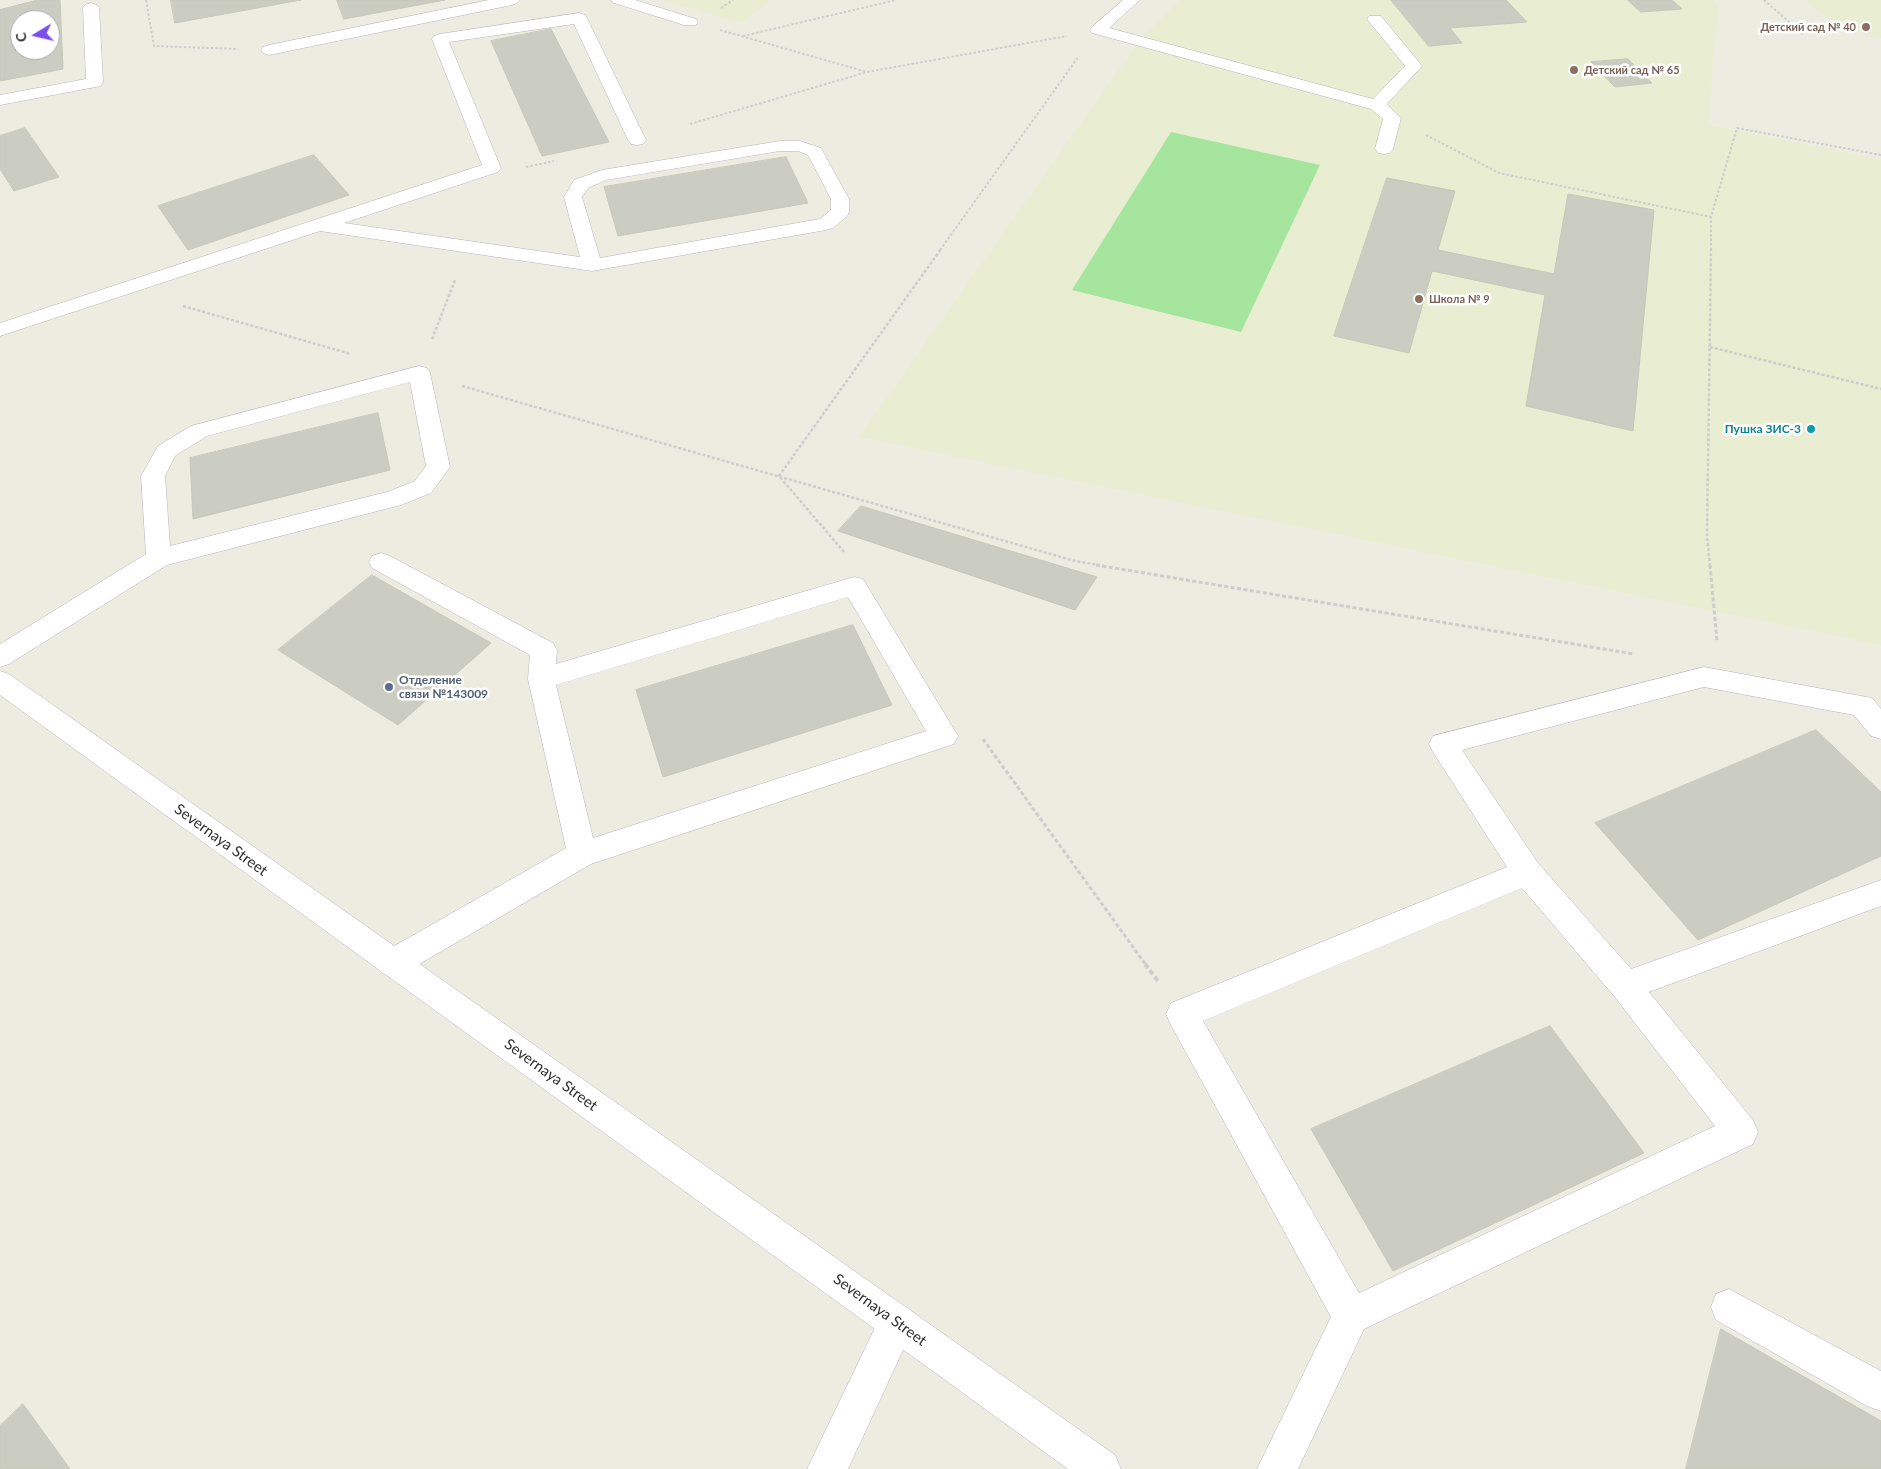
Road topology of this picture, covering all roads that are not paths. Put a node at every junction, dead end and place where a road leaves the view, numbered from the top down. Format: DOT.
graph roads {
  1 [pos="512,0"];
  2 [pos="619,0"];
  3 [pos="1132,0"];
  4 [pos="91,8"];
  5 [pos="1375,19"];
  6 [pos="690,22"];
  7 [pos="269,50"];
  8 [pos="0,100"];
  9 [pos="1377,105"];
  10 [pos="637,140"];
  11 [pos="1384,149"];
  12 [pos="318,226"];
  13 [pos="592,265"];
  14 [pos="0,330"];
  15 [pos="158,558"];
  16 [pos="381,562"];
  17 [pos="0,657"];
  18 [pos="541,679"];
  19 [pos="0,682"];
  20 [pos="1881,728"];
  21 [pos="582,854"];
  22 [pos="1526,872"];
  23 [pos="1881,892"];
  24 [pos="394,963"];
  25 [pos="1625,986"];
  26 [pos="1729,1307"];
  27 [pos="1351,1316"];
  28 [pos="897,1322"];
  29 [pos="1881,1392"];
  30 [pos="827,1469"];
  31 [pos="1101,1469"];
  32 [pos="1277,1469"];
  1 -- 7 [label="street"];
  2 -- 6 [label="street"];
  3 -- 9 [label="street"];
  4 -- 8 [label="street"];
  5 -- 9 [label="street"];
  9 -- 11 [label="street"];
  10 -- 12 [label="street"];
  12 -- 13 [label="street"];
  12 -- 14 [label="street"];
  13 -- 13 [label="street"];
  15 -- 15 [label="street"];
  15 -- 17 [label="street"];
  16 -- 18 [label="street"];
  18 -- 21 [label="street"];
  18 -- 21 [label="street"];
  19 -- 24 [label="street, Severnaya Street"];
  20 -- 22 [label="street"];
  21 -- 24 [label="street"];
  22 -- 25 [label="street"];
  22 -- 27 [label="street"];
  23 -- 25 [label="street"];
  24 -- 28 [label="street, Severnaya Street"];
  25 -- 27 [label="street"];
  26 -- 29 [label="street"];
  27 -- 32 [label="street"];
  28 -- 30 [label="street"];
  28 -- 31 [label="street, Severnaya Street"];
}
